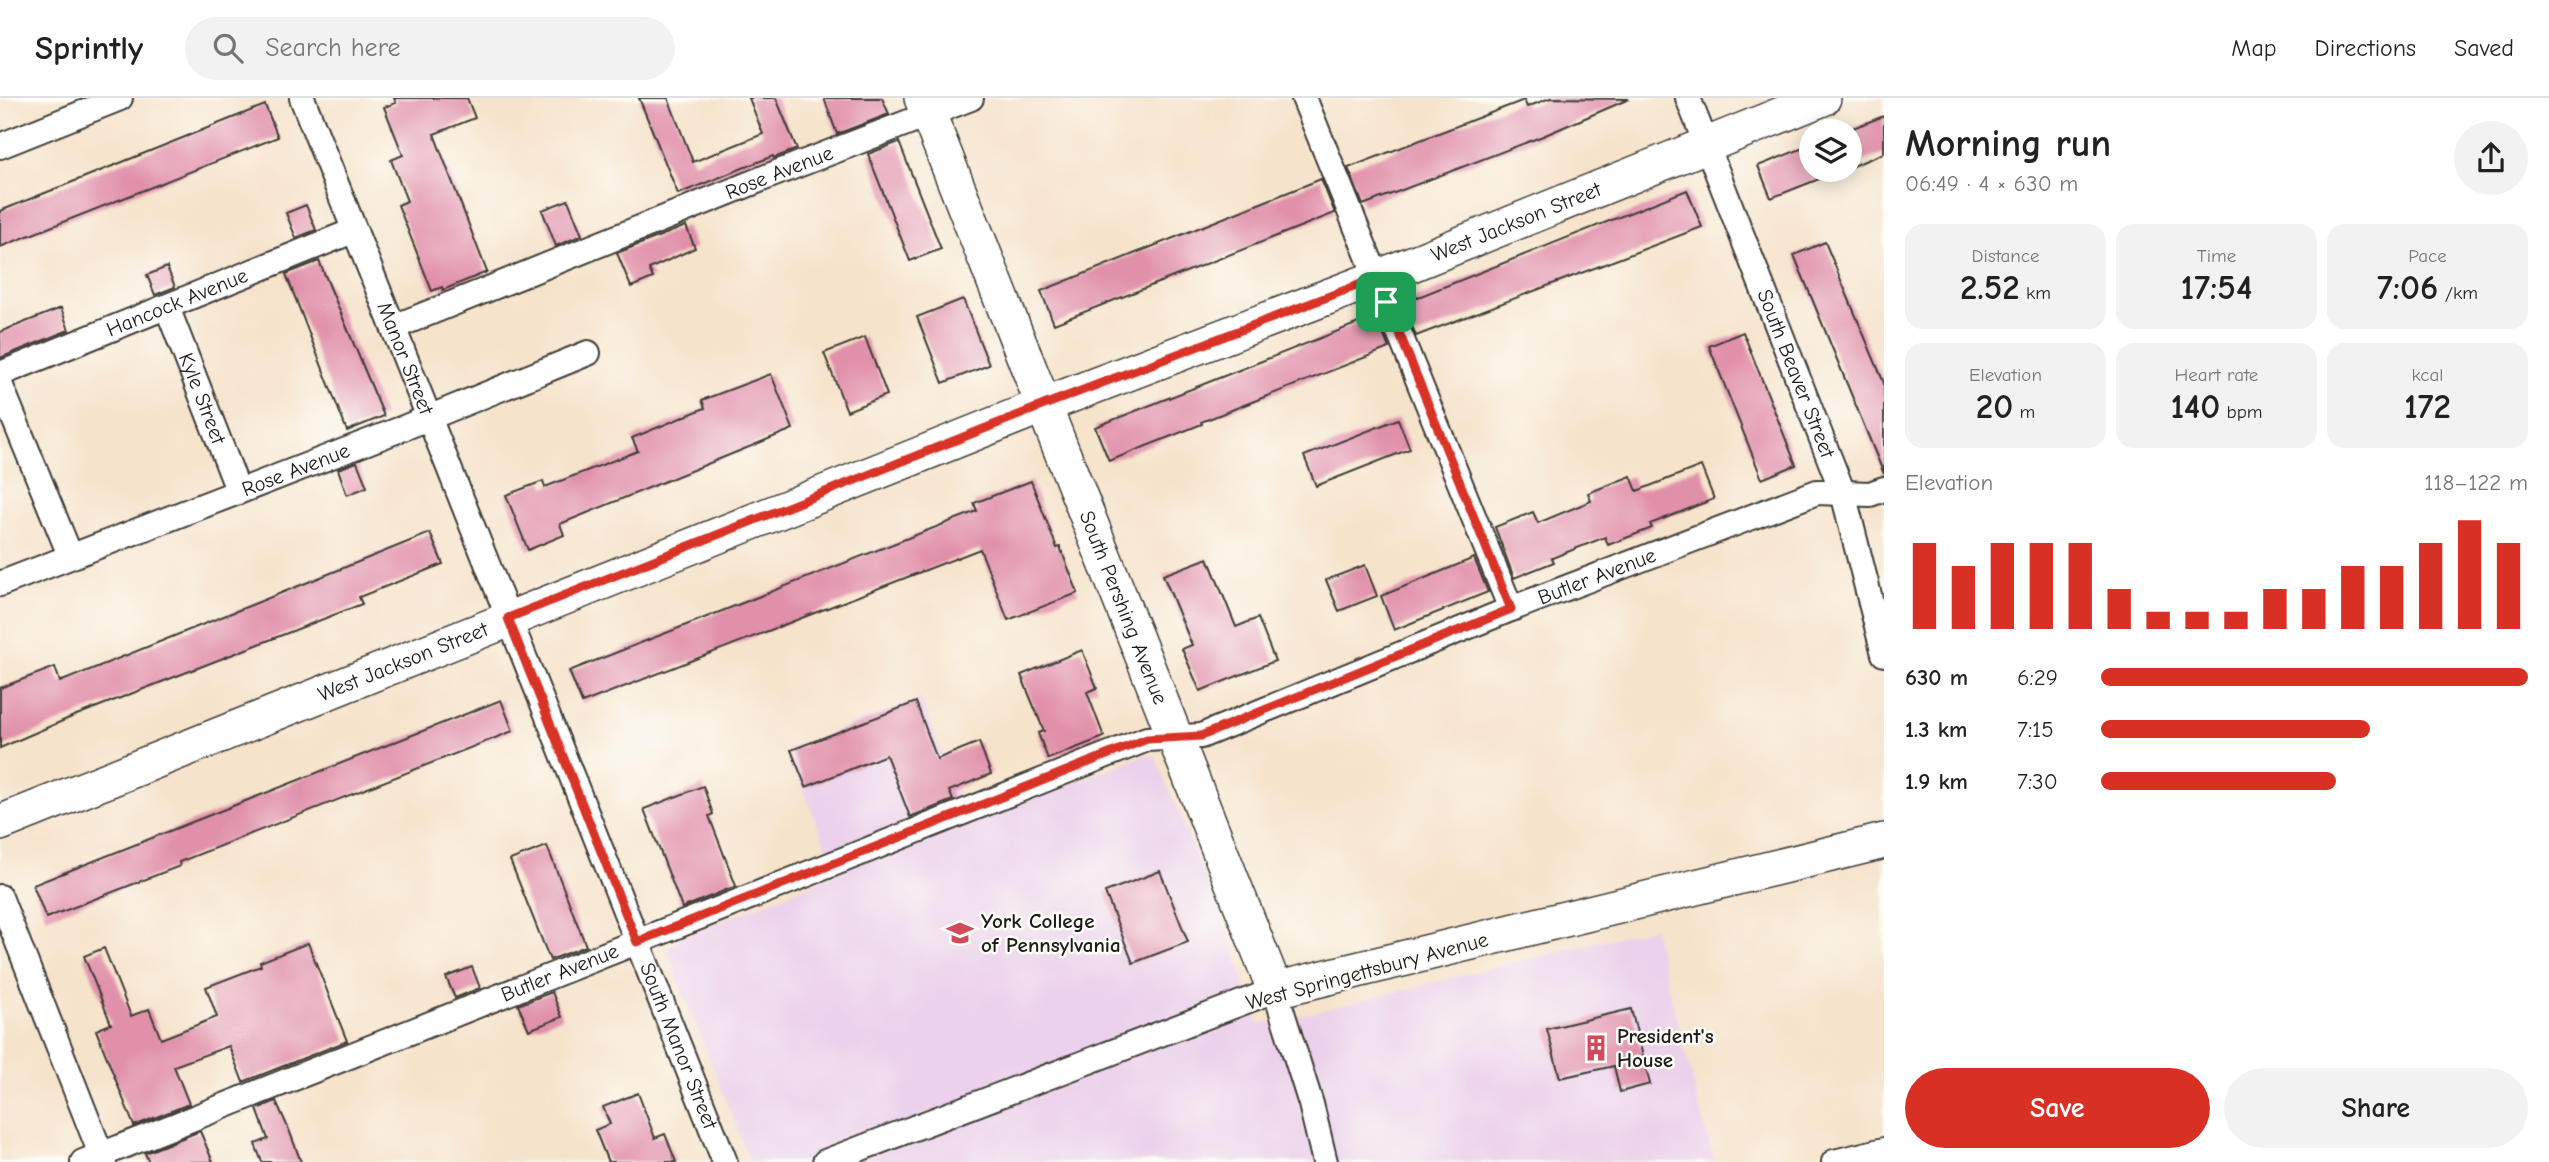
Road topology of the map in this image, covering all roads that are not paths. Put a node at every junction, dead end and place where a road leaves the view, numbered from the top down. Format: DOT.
graph roads {
  1 [pos="120,98"];
  2 [pos="302,98"];
  3 [pos="971,98"];
  4 [pos="1304,98"];
  5 [pos="1688,98"];
  6 [pos="1822,98"];
  7 [pos="925,105"];
  8 [pos="1706,143"];
  9 [pos="0,146"];
  10 [pos="354,232"];
  11 [pos="1377,278"];
  12 [pos="167,307"];
  13 [pos="394,327"];
  14 [pos="588,353"];
  15 [pos="0,374"];
  16 [pos="0,384"];
  17 [pos="1044,405"];
  18 [pos="429,418"];
  19 [pos="1884,489"];
  20 [pos="239,491"];
  21 [pos="1843,493"];
  22 [pos="71,555"];
  23 [pos="0,584"];
  24 [pos="1511,609"];
  25 [pos="508,618"];
  26 [pos="1884,654"];
  27 [pos="1175,738"];
  28 [pos="0,823"];
  29 [pos="1884,841"];
  30 [pos="0,897"];
  31 [pos="637,942"];
  32 [pos="1275,990"];
  33 [pos="1884,1150"];
  34 [pos="96,1160"];
  35 [pos="725,1162"];
  36 [pos="825,1162"];
  37 [pos="1325,1162"];
  38 [pos="1834,1162"];
  1 -- 9 [label="street"];
  2 -- 10 [label="street, Manor Street"];
  3 -- 7 [label="street, Rose Avenue"];
  4 -- 11 [label="street"];
  5 -- 8 [label="street, South Beaver Street"];
  6 -- 8 [label="street, West Jackson Street"];
  7 -- 13 [label="street, Rose Avenue"];
  7 -- 17 [label="street, South Pershing Avenue"];
  8 -- 11 [label="street, West Jackson Street"];
  8 -- 21 [label="street, South Beaver Street"];
  10 -- 12 [label="street, Hancock Avenue"];
  10 -- 13 [label="street, Manor Street"];
  11 -- 17 [label="street, West Jackson Street"];
  11 -- 24 [label="street"];
  12 -- 15 [label="street, Hancock Avenue"];
  12 -- 20 [label="street, Kyle Street"];
  13 -- 18 [label="street, Manor Street"];
  14 -- 18 [label="street, Rose Avenue"];
  16 -- 22 [label="street"];
  17 -- 25 [label="street, West Jackson Street"];
  17 -- 27 [label="street, South Pershing Avenue"];
  18 -- 20 [label="street, Rose Avenue"];
  18 -- 25 [label="street, Manor Street"];
  19 -- 21 [label="street, Butler Avenue"];
  20 -- 22 [label="street, Rose Avenue"];
  21 -- 24 [label="street, Butler Avenue"];
  21 -- 26 [label="street, South Beaver Street"];
  22 -- 23 [label="street, Rose Avenue"];
  24 -- 27 [label="street, Butler Avenue"];
  25 -- 28 [label="street, West Jackson Street"];
  25 -- 31 [label="street, South Manor Street"];
  27 -- 31 [label="street, Butler Avenue"];
  27 -- 32 [label="street, South Pershing Avenue"];
  29 -- 32 [label="street, West Springettsbury Avenue"];
  30 -- 34 [label="street"];
  31 -- 34 [label="street, Butler Avenue"];
  31 -- 35 [label="street, South Manor Street"];
  32 -- 36 [label="street, West Springettsbury Avenue"];
  32 -- 37 [label="street, South Pershing Avenue"];
  33 -- 38 [label="street"];
}
